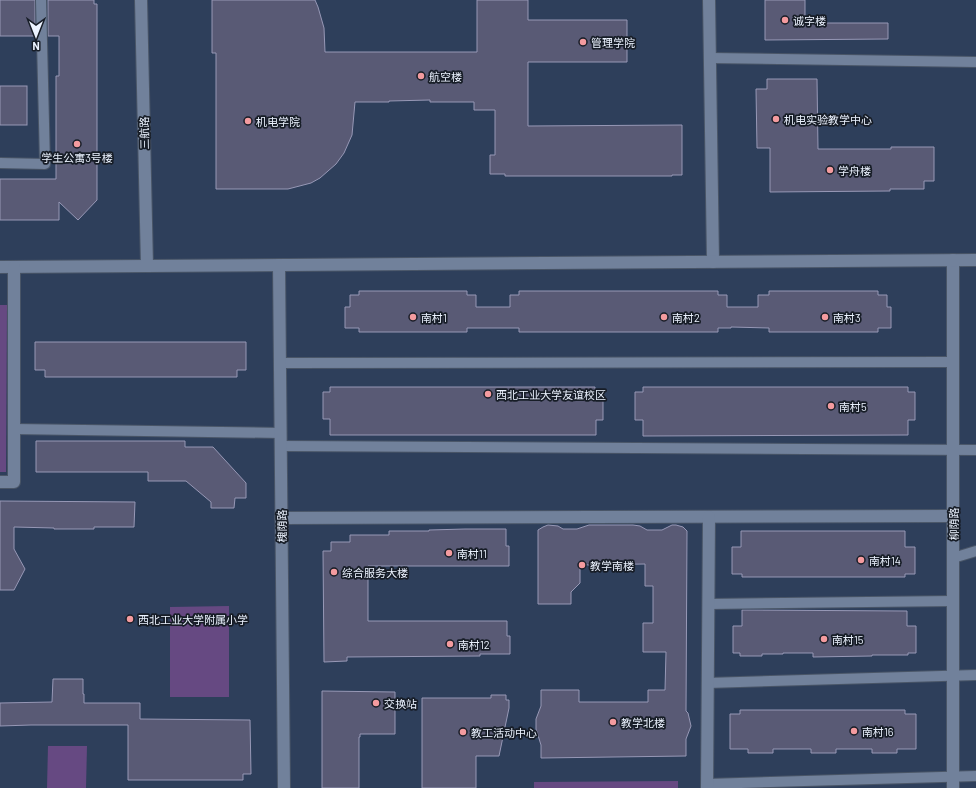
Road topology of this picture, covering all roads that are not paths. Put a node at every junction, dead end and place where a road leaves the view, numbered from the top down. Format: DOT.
graph roads {
  1 [pos="41,0"];
  2 [pos="141,0"];
  3 [pos="709,0"];
  4 [pos="710,58"];
  5 [pos="976,62"];
  6 [pos="0,163"];
  7 [pos="953,260"];
  8 [pos="976,260"];
  9 [pos="713,262"];
  10 [pos="279,265"];
  11 [pos="147,266"];
  12 [pos="0,267"];
  13 [pos="14,267"];
  14 [pos="953,362"];
  15 [pos="280,363"];
  16 [pos="14,429"];
  17 [pos="281,433"];
  18 [pos="281,446"];
  19 [pos="953,450"];
  20 [pos="976,450"];
  21 [pos="0,482"];
  22 [pos="953,516"];
  23 [pos="709,517"];
  24 [pos="281,518"];
  25 [pos="976,551"];
  26 [pos="953,558"];
  27 [pos="953,601"];
  28 [pos="708,604"];
  29 [pos="953,675"];
  30 [pos="976,675"];
  31 [pos="707,683"];
  32 [pos="976,776"];
  33 [pos="953,782"];
  34 [pos="707,786"];
  35 [pos="284,788"];
  1 -- 6 [label="lane"];
  2 -- 11 [label="street, 三航路"];
  3 -- 4 [label="street"];
  4 -- 5 [label="lane"];
  4 -- 9 [label="street"];
  7 -- 8 [label="street"];
  7 -- 9 [label="street"];
  7 -- 14 [label="street, 柳荫路"];
  9 -- 10 [label="street"];
  10 -- 11 [label="street"];
  10 -- 15 [label="street, 槐荫路"];
  11 -- 13 [label="street"];
  12 -- 13 [label="street"];
  13 -- 16 [label="street"];
  14 -- 15 [label="lane"];
  14 -- 19 [label="street, 柳荫路"];
  15 -- 17 [label="street, 槐荫路"];
  16 -- 17 [label="lane"];
  16 -- 21 [label="street"];
  17 -- 18 [label="street, 槐荫路"];
  18 -- 19 [label="lane"];
  18 -- 24 [label="street, 槐荫路"];
  19 -- 20 [label="lane"];
  19 -- 22 [label="street, 柳荫路"];
  22 -- 23 [label="street"];
  22 -- 26 [label="street, 柳荫路"];
  23 -- 24 [label="street"];
  23 -- 28 [label="street"];
  24 -- 35 [label="street, 槐荫路"];
  25 -- 26 [label="lane"];
  26 -- 27 [label="street, 柳荫路"];
  27 -- 28 [label="lane"];
  27 -- 29 [label="street, 柳荫路"];
  28 -- 31 [label="street"];
  29 -- 30 [label="lane"];
  29 -- 31 [label="lane"];
  29 -- 33 [label="street, 柳荫路"];
  31 -- 34 [label="street"];
  32 -- 33 [label="lane"];
  33 -- 34 [label="lane"];
}
